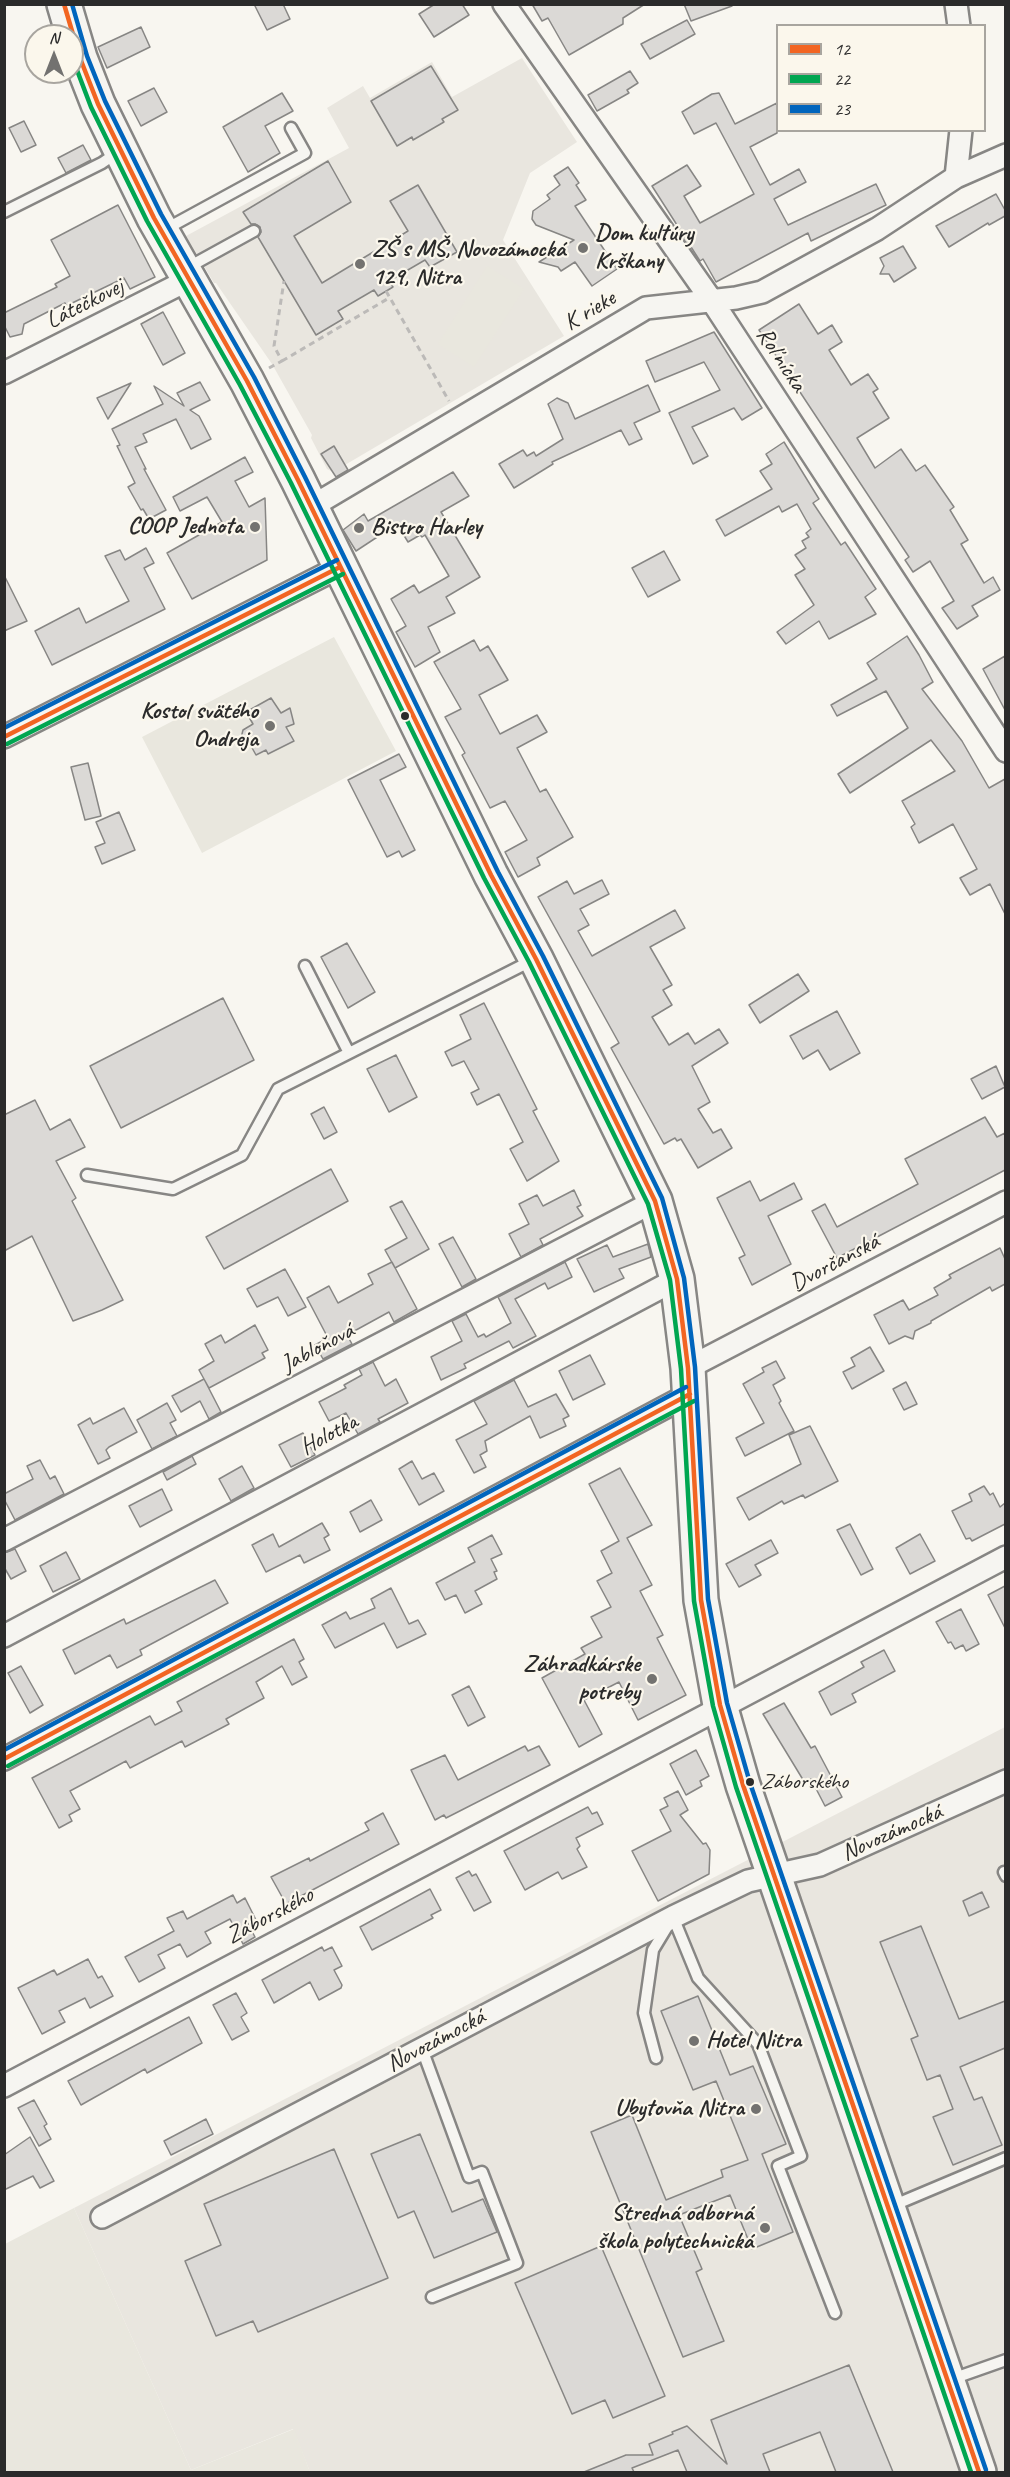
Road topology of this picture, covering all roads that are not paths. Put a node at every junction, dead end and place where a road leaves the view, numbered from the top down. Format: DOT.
graph roads {
  1 [pos="64,4"];
  2 [pos="504,4"];
  3 [pos="956,4"];
  4 [pos="959,24"];
  5 [pos="291,128"];
  6 [pos="961,132"];
  7 [pos="121,150"];
  8 [pos="1005,155"];
  9 [pos="956,177"];
  10 [pos="4,213"];
  11 [pos="254,231"];
  12 [pos="161,232"];
  13 [pos="185,275"];
  14 [pos="712,301"];
  15 [pos="4,373"];
  16 [pos="311,507"];
  17 [pos="340,567"];
  18 [pos="4,737"];
  19 [pos="1005,751"];
  20 [pos="536,959"];
  21 [pos="305,966"];
  22 [pos="348,1052"];
  23 [pos="87,1175"];
  24 [pos="655,1201"];
  25 [pos="1005,1202"];
  26 [pos="677,1279"];
  27 [pos="689,1381"];
  28 [pos="4,1540"];
  29 [pos="1005,1557"];
  30 [pos="4,1636"];
  31 [pos="720,1706"];
  32 [pos="4,1759"];
  33 [pos="1005,1781"];
  34 [pos="774,1875"];
  35 [pos="673,1917"];
  36 [pos="422,2049"];
  37 [pos="656,2058"];
  38 [pos="4,2086"];
  39 [pos="1005,2158"];
  40 [pos="889,2207"];
  41 [pos="102,2217"];
  42 [pos="432,2297"];
  43 [pos="835,2313"];
  44 [pos="1005,2360"];
  45 [pos="948,2380"];
  46 [pos="979,2472"];
  1 -- 7 [label="main road"];
  2 -- 14 [label="street, Roľnícka"];
  3 -- 4 [label="street"];
  5 -- 12 [label="lane"];
  6 -- 9 [label="street"];
  7 -- 10 [label="lane"];
  7 -- 12 [label="main road"];
  8 -- 9 [label="street, K rieke"];
  9 -- 14 [label="street, K rieke"];
  11 -- 13 [label="lane"];
  12 -- 13 [label="main road"];
  13 -- 15 [label="street, Látečkovej"];
  13 -- 16 [label="main road"];
  14 -- 16 [label="street, K rieke"];
  14 -- 19 [label="street, Roľnícka"];
  16 -- 17 [label="main road"];
  17 -- 18 [label="street"];
  17 -- 20 [label="main road"];
  20 -- 22 [label="lane"];
  20 -- 24 [label="main road"];
  21 -- 22 [label="lane"];
  22 -- 23 [label="lane"];
  24 -- 26 [label="main road"];
  24 -- 28 [label="street, Jabloňová"];
  25 -- 27 [label="street, Dvorčanská"];
  26 -- 27 [label="main road"];
  26 -- 30 [label="street, Holotka"];
  27 -- 31 [label="main road"];
  27 -- 32 [label="street, Dvorčanská"];
  29 -- 31 [label="street, Záborského"];
  31 -- 34 [label="main road"];
  31 -- 38 [label="street, Záborského"];
  33 -- 34 [label="street, Novozámocká"];
  34 -- 35 [label="street, Novozámocká"];
  34 -- 40 [label="main road"];
  35 -- 36 [label="street, Novozámocká"];
  35 -- 37 [label="lane"];
  35 -- 43 [label="lane"];
  36 -- 41 [label="street, Novozámocká"];
  36 -- 42 [label="lane"];
  39 -- 40 [label="lane"];
  40 -- 45 [label="main road"];
  44 -- 45 [label="lane"];
  45 -- 46 [label="main road"];
}
